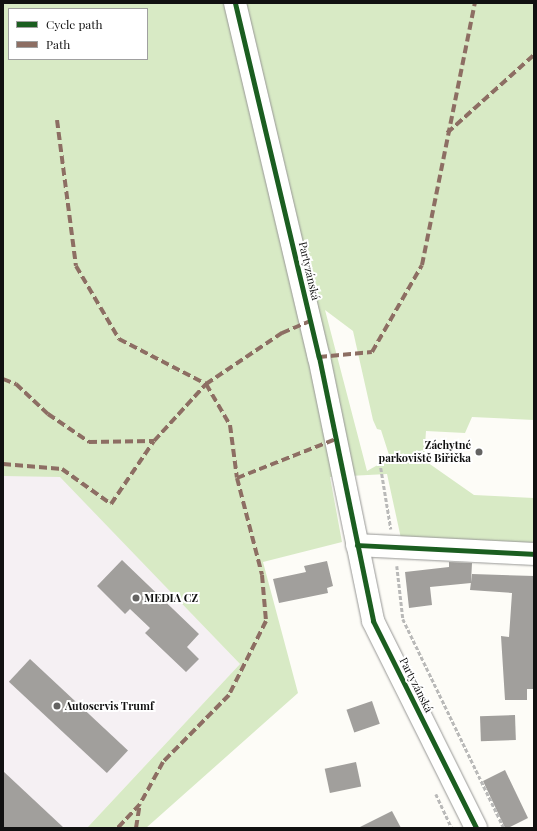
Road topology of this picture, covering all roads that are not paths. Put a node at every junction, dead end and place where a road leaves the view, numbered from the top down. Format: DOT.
graph roads {
  1 [pos="235,3"];
  2 [pos="357,545"];
  3 [pos="534,554"];
  4 [pos="476,828"];
  1 -- 2 [label="street, Partyzánská"];
  2 -- 3 [label="street"];
  2 -- 4 [label="street, Partyzánská"];
}
